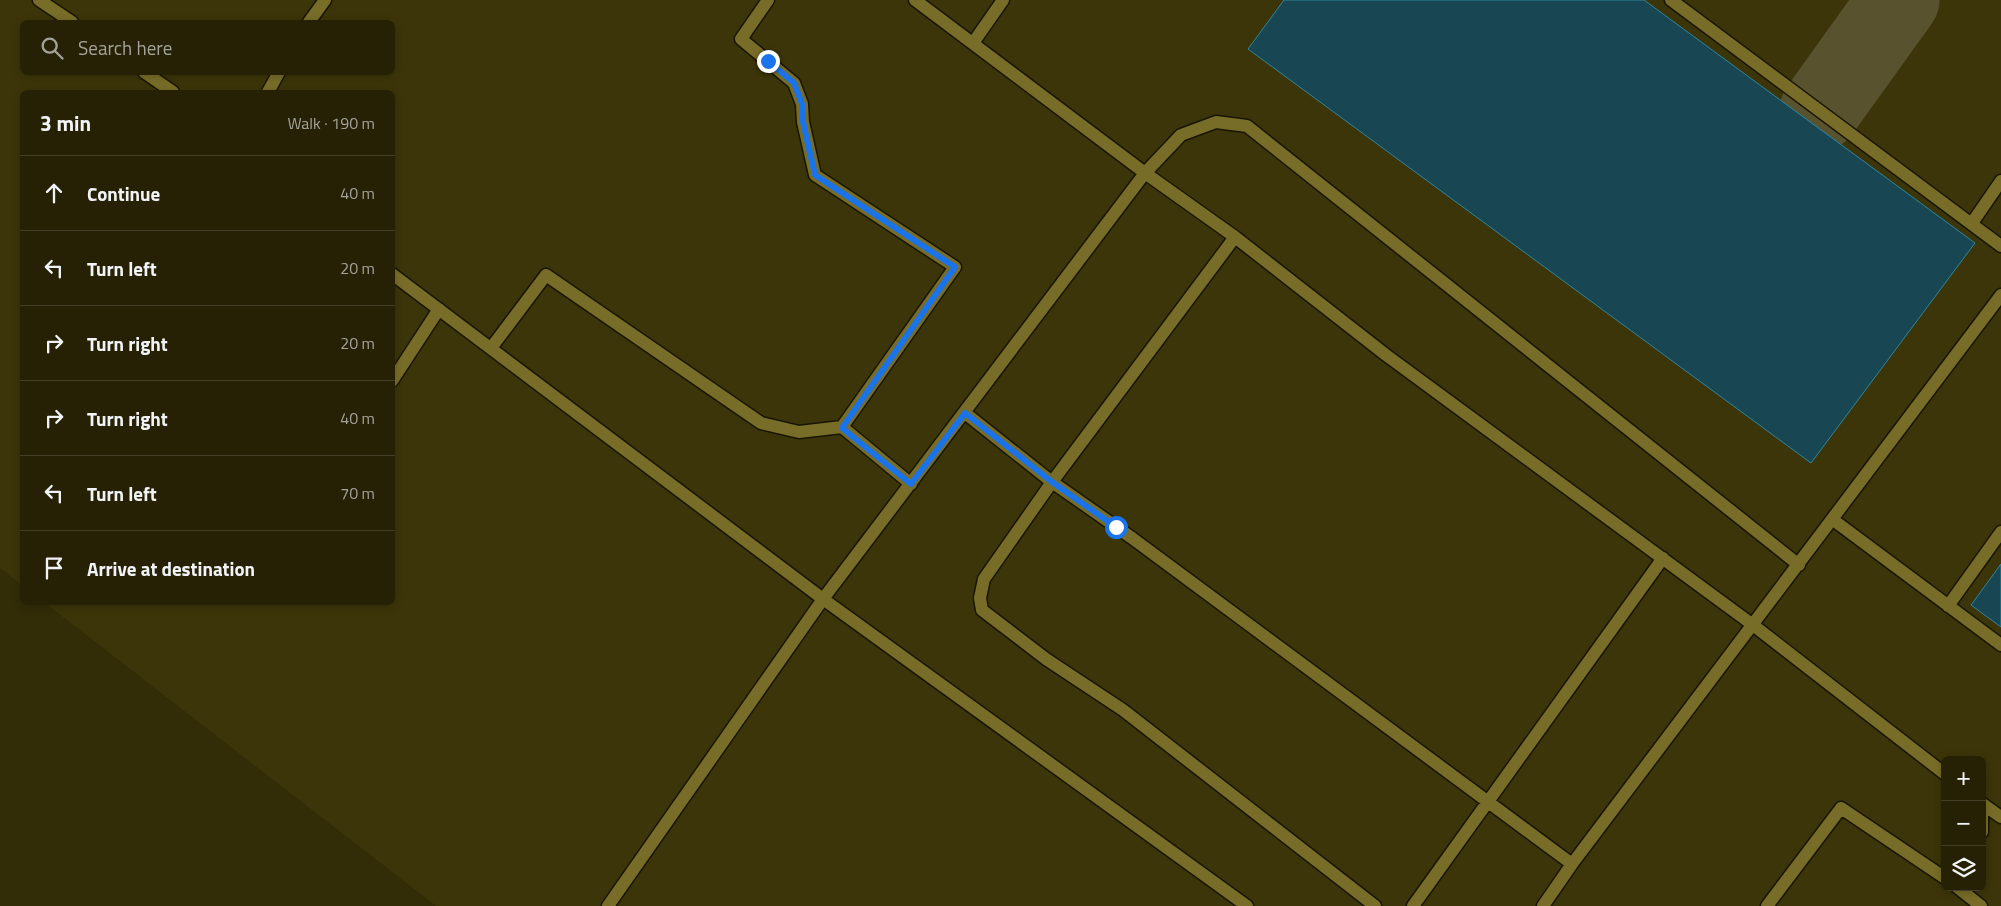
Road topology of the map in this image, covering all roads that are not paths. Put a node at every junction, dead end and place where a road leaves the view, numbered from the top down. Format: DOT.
graph roads {
  1 [pos="39,0"];
  2 [pos="325,0"];
  3 [pos="768,0"];
  4 [pos="915,0"];
  5 [pos="1002,0"];
  6 [pos="1671,0"];
  7 [pos="69,20"];
  8 [pos="310,20"];
  9 [pos="973,43"];
  10 [pos="148,75"];
  11 [pos="278,75"];
  12 [pos="171,90"];
  13 [pos="269,90"];
  14 [pos="1145,173"];
  15 [pos="2001,181"];
  16 [pos="1972,223"];
  17 [pos="1235,237"];
  18 [pos="2001,246"];
  19 [pos="395,276"];
  20 [pos="2001,295"];
  21 [pos="439,310"];
  22 [pos="491,348"];
  23 [pos="395,376"];
  24 [pos="965,413"];
  25 [pos="842,428"];
  26 [pos="1052,482"];
  27 [pos="911,484"];
  28 [pos="1832,519"];
  29 [pos="2001,532"];
  30 [pos="1663,558"];
  31 [pos="1799,565"];
  32 [pos="823,599"];
  33 [pos="1948,606"];
  34 [pos="1753,625"];
  35 [pos="2001,645"];
  36 [pos="1941,771"];
  37 [pos="1489,802"];
  38 [pos="1986,806"];
  39 [pos="2001,817"];
  40 [pos="1572,864"];
  41 [pos="1941,875"];
  42 [pos="1962,891"];
  43 [pos="608,906"];
  44 [pos="1247,906"];
  45 [pos="1375,906"];
  46 [pos="1413,906"];
  47 [pos="1543,906"];
  48 [pos="1767,906"];
  49 [pos="1981,906"];
  1 -- 7 [label="lane"];
  2 -- 8 [label="lane"];
  3 -- 25 [label="lane"];
  4 -- 9 [label="lane"];
  5 -- 9 [label="lane"];
  6 -- 16 [label="lane"];
  9 -- 14 [label="lane"];
  10 -- 12 [label="lane"];
  11 -- 13 [label="lane"];
  14 -- 17 [label="lane"];
  14 -- 24 [label="lane"];
  14 -- 31 [label="lane"];
  15 -- 16 [label="lane"];
  16 -- 18 [label="lane"];
  17 -- 26 [label="lane"];
  17 -- 30 [label="lane"];
  19 -- 21 [label="lane"];
  20 -- 28 [label="lane"];
  21 -- 22 [label="lane"];
  21 -- 23 [label="lane"];
  22 -- 25 [label="lane"];
  22 -- 32 [label="lane"];
  24 -- 26 [label="lane"];
  24 -- 27 [label="lane"];
  25 -- 27 [label="lane"];
  26 -- 37 [label="lane"];
  26 -- 45 [label="lane"];
  27 -- 32 [label="lane"];
  28 -- 31 [label="lane"];
  28 -- 33 [label="lane"];
  29 -- 33 [label="lane"];
  30 -- 34 [label="lane"];
  30 -- 37 [label="lane"];
  31 -- 34 [label="lane"];
  32 -- 43 [label="lane"];
  32 -- 44 [label="lane"];
  33 -- 35 [label="lane"];
  34 -- 36 [label="lane"];
  34 -- 40 [label="lane"];
  37 -- 40 [label="lane"];
  37 -- 46 [label="lane"];
  38 -- 39 [label="lane"];
  40 -- 47 [label="lane"];
  41 -- 48 [label="lane"];
  42 -- 49 [label="lane"];
}
